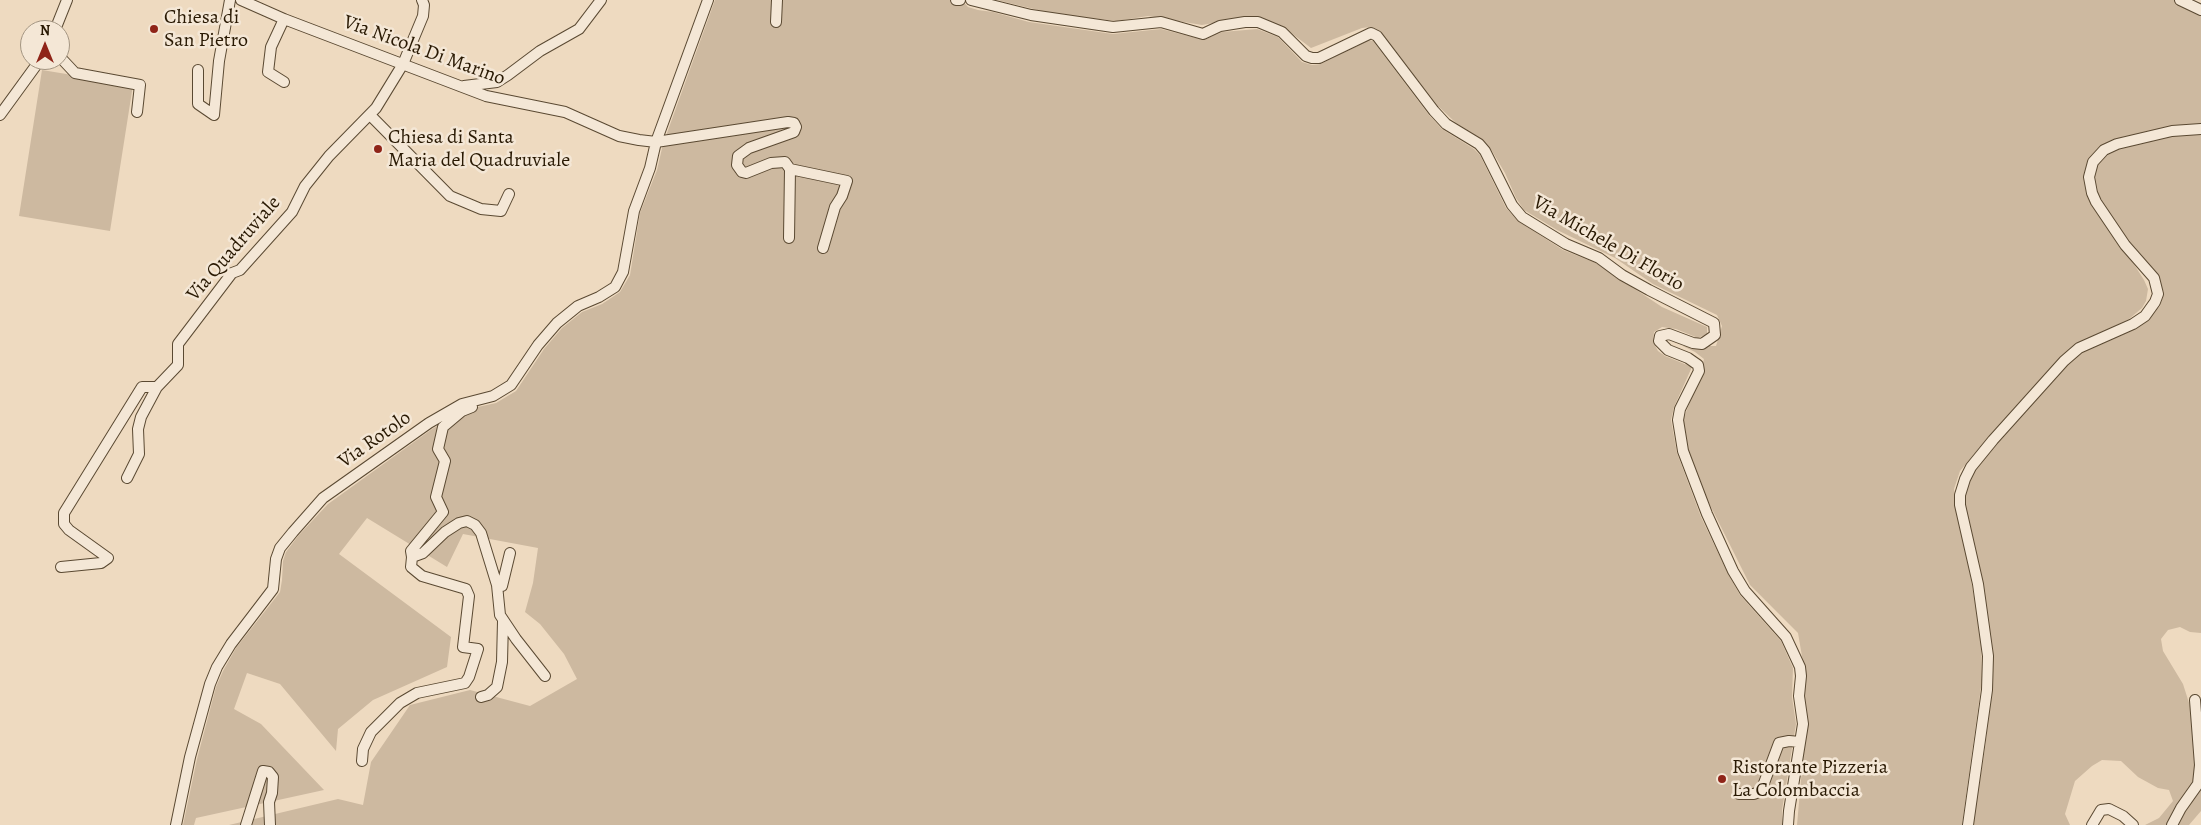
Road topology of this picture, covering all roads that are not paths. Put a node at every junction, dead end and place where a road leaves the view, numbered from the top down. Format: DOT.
graph roads {
  1 [pos="67,0"];
  2 [pos="230,0"];
  3 [pos="241,0"];
  4 [pos="422,0"];
  5 [pos="601,0"];
  6 [pos="708,0"];
  7 [pos="777,0"];
  8 [pos="956,0"];
  9 [pos="960,0"];
  10 [pos="971,0"];
  11 [pos="2180,0"];
  12 [pos="2201,10"];
  13 [pos="284,19"];
  14 [pos="59,20"];
  15 [pos="776,22"];
  16 [pos="403,64"];
  17 [pos="70,67"];
  18 [pos="33,70"];
  19 [pos="198,70"];
  20 [pos="284,82"];
  21 [pos="461,87"];
  22 [pos="136,112"];
  23 [pos="370,115"];
  24 [pos="0,116"];
  25 [pos="2201,129"];
  26 [pos="656,142"];
  27 [pos="790,169"];
  28 [pos="509,194"];
  29 [pos="789,238"];
  30 [pos="823,248"];
  31 [pos="157,388"];
  32 [pos="485,398"];
  33 [pos="127,478"];
  34 [pos="510,552"];
  35 [pos="412,557"];
  36 [pos="61,567"];
  37 [pos="497,585"];
  38 [pos="503,620"];
  39 [pos="545,676"];
  40 [pos="481,697"];
  41 [pos="2195,700"];
  42 [pos="1800,742"];
  43 [pos="362,760"];
  44 [pos="1739,794"];
  45 [pos="176,825"];
  46 [pos="246,825"];
  47 [pos="270,825"];
  48 [pos="1788,825"];
  49 [pos="1968,825"];
  50 [pos="2092,825"];
  51 [pos="2133,825"];
  52 [pos="2172,825"];
  1 -- 14 [label="street"];
  2 -- 19 [label="street"];
  3 -- 13 [label="street, Via Nicola Di Marino"];
  4 -- 16 [label="street, Via Quadruviale"];
  5 -- 21 [label="street"];
  6 -- 26 [label="street"];
  7 -- 15 [label="street"];
  8 -- 9 [label="street"];
  10 -- 42 [label="street, Via Michele Di Florio"];
  11 -- 12 [label="street"];
  13 -- 16 [label="street, Via Nicola Di Marino"];
  13 -- 20 [label="street"];
  16 -- 21 [label="street, Via Nicola Di Marino"];
  16 -- 23 [label="street, Via Quadruviale"];
  17 -- 22 [label="street"];
  18 -- 24 [label="street"];
  21 -- 26 [label="street, Via Nicola Di Marino"];
  23 -- 28 [label="street"];
  23 -- 31 [label="street, Via Quadruviale"];
  25 -- 49 [label="street"];
  26 -- 27 [label="street, Via Nicola Di Marino"];
  26 -- 32 [label="street, Via Rotolo"];
  27 -- 29 [label="street"];
  27 -- 30 [label="street"];
  31 -- 33 [label="street, Via Quadruviale"];
  31 -- 36 [label="street, Via Quadruviale"];
  32 -- 35 [label="street"];
  32 -- 45 [label="street, Via Rotolo"];
  34 -- 37 [label="street"];
  35 -- 37 [label="street"];
  35 -- 43 [label="street"];
  37 -- 38 [label="street"];
  38 -- 39 [label="street"];
  38 -- 40 [label="street"];
  41 -- 52 [label="street"];
  42 -- 44 [label="street"];
  42 -- 48 [label="street, Via Michele Di Florio"];
  46 -- 47 [label="street"];
  50 -- 51 [label="street"];
}
